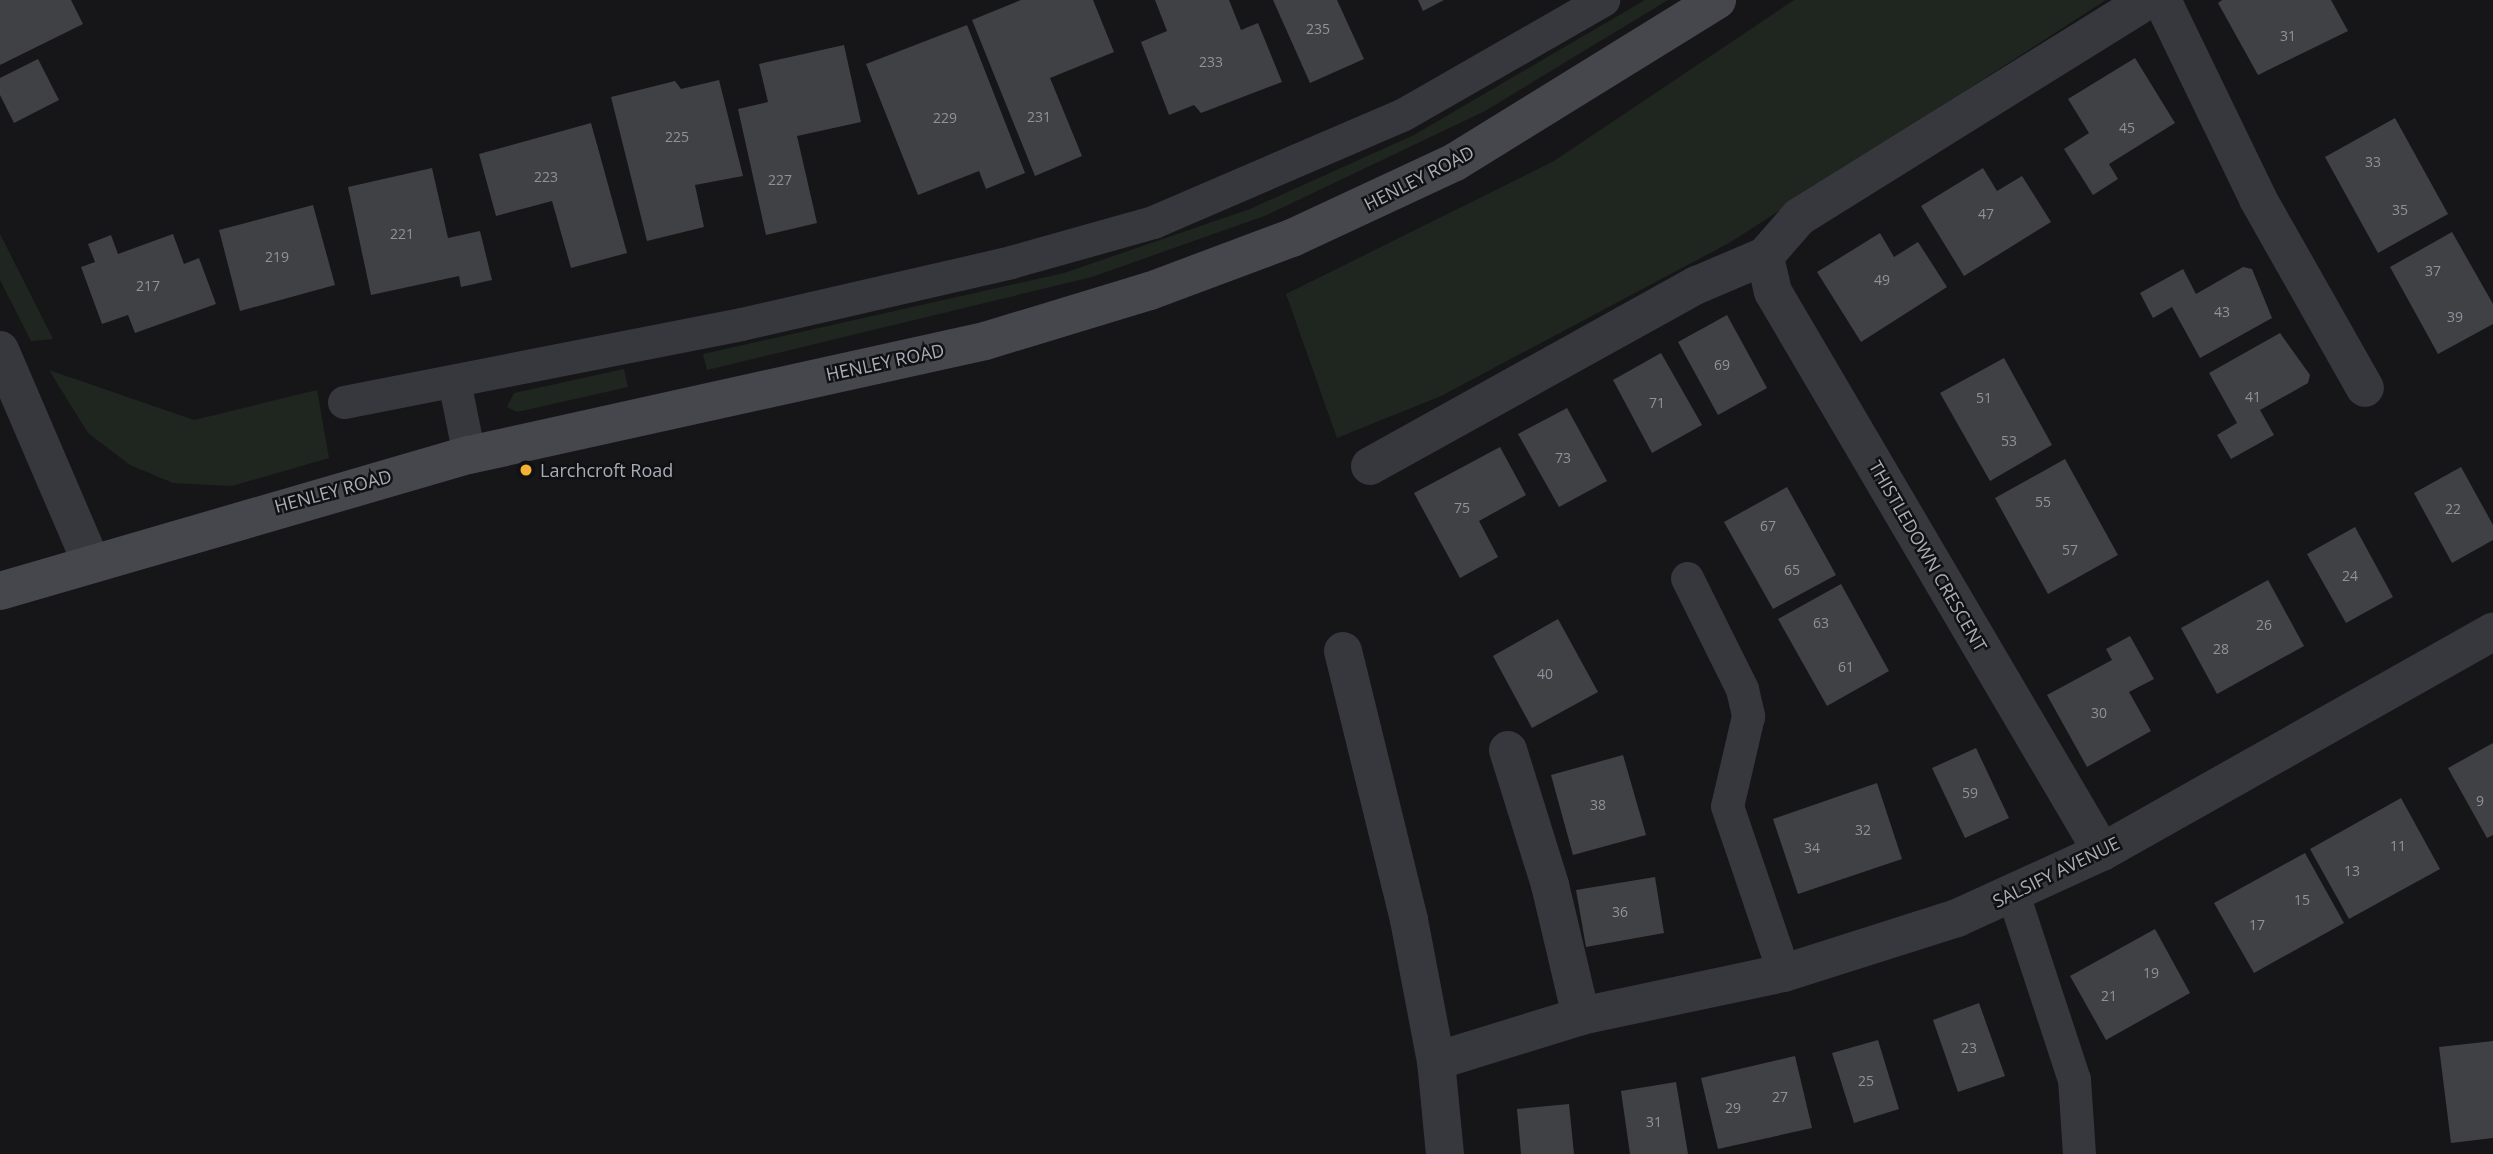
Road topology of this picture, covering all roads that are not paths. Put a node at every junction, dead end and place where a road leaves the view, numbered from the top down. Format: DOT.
graph roads {
  1 [pos="1603,0"];
  2 [pos="1717,0"];
  3 [pos="2147,0"];
  4 [pos="2162,0"];
  5 [pos="1765,256"];
  6 [pos="0,350"];
  7 [pos="454,381"];
  8 [pos="2365,388"];
  9 [pos="344,402"];
  10 [pos="468,455"];
  11 [pos="1370,466"];
  12 [pos="91,562"];
  13 [pos="1687,578"];
  14 [pos="0,591"];
  15 [pos="2493,632"];
  16 [pos="1343,651"];
  17 [pos="1508,750"];
  18 [pos="2102,852"];
  19 [pos="2012,894"];
  20 [pos="1784,973"];
  21 [pos="1581,1016"];
  22 [pos="1436,1061"];
  23 [pos="1445,1154"];
  24 [pos="2079,1154"];
  1 -- 7 [label="lane"];
  2 -- 10 [label="street, HENLEY ROAD"];
  3 -- 5 [label="street"];
  4 -- 8 [label="street"];
  5 -- 11 [label="street"];
  5 -- 18 [label="street, THISTLEDOWN CRESCENT"];
  6 -- 12 [label="street"];
  7 -- 9 [label="lane"];
  7 -- 10 [label="lane"];
  10 -- 12 [label="street, HENLEY ROAD"];
  12 -- 14 [label="street, HENLEY ROAD"];
  13 -- 20 [label="lane"];
  15 -- 18 [label="street, SALSIFY AVENUE"];
  16 -- 22 [label="street"];
  17 -- 21 [label="street"];
  18 -- 19 [label="street, SALSIFY AVENUE"];
  19 -- 20 [label="street, SALSIFY AVENUE"];
  19 -- 24 [label="lane"];
  20 -- 21 [label="street, SALSIFY AVENUE"];
  21 -- 22 [label="street, SALSIFY AVENUE"];
  22 -- 23 [label="street"];
}
